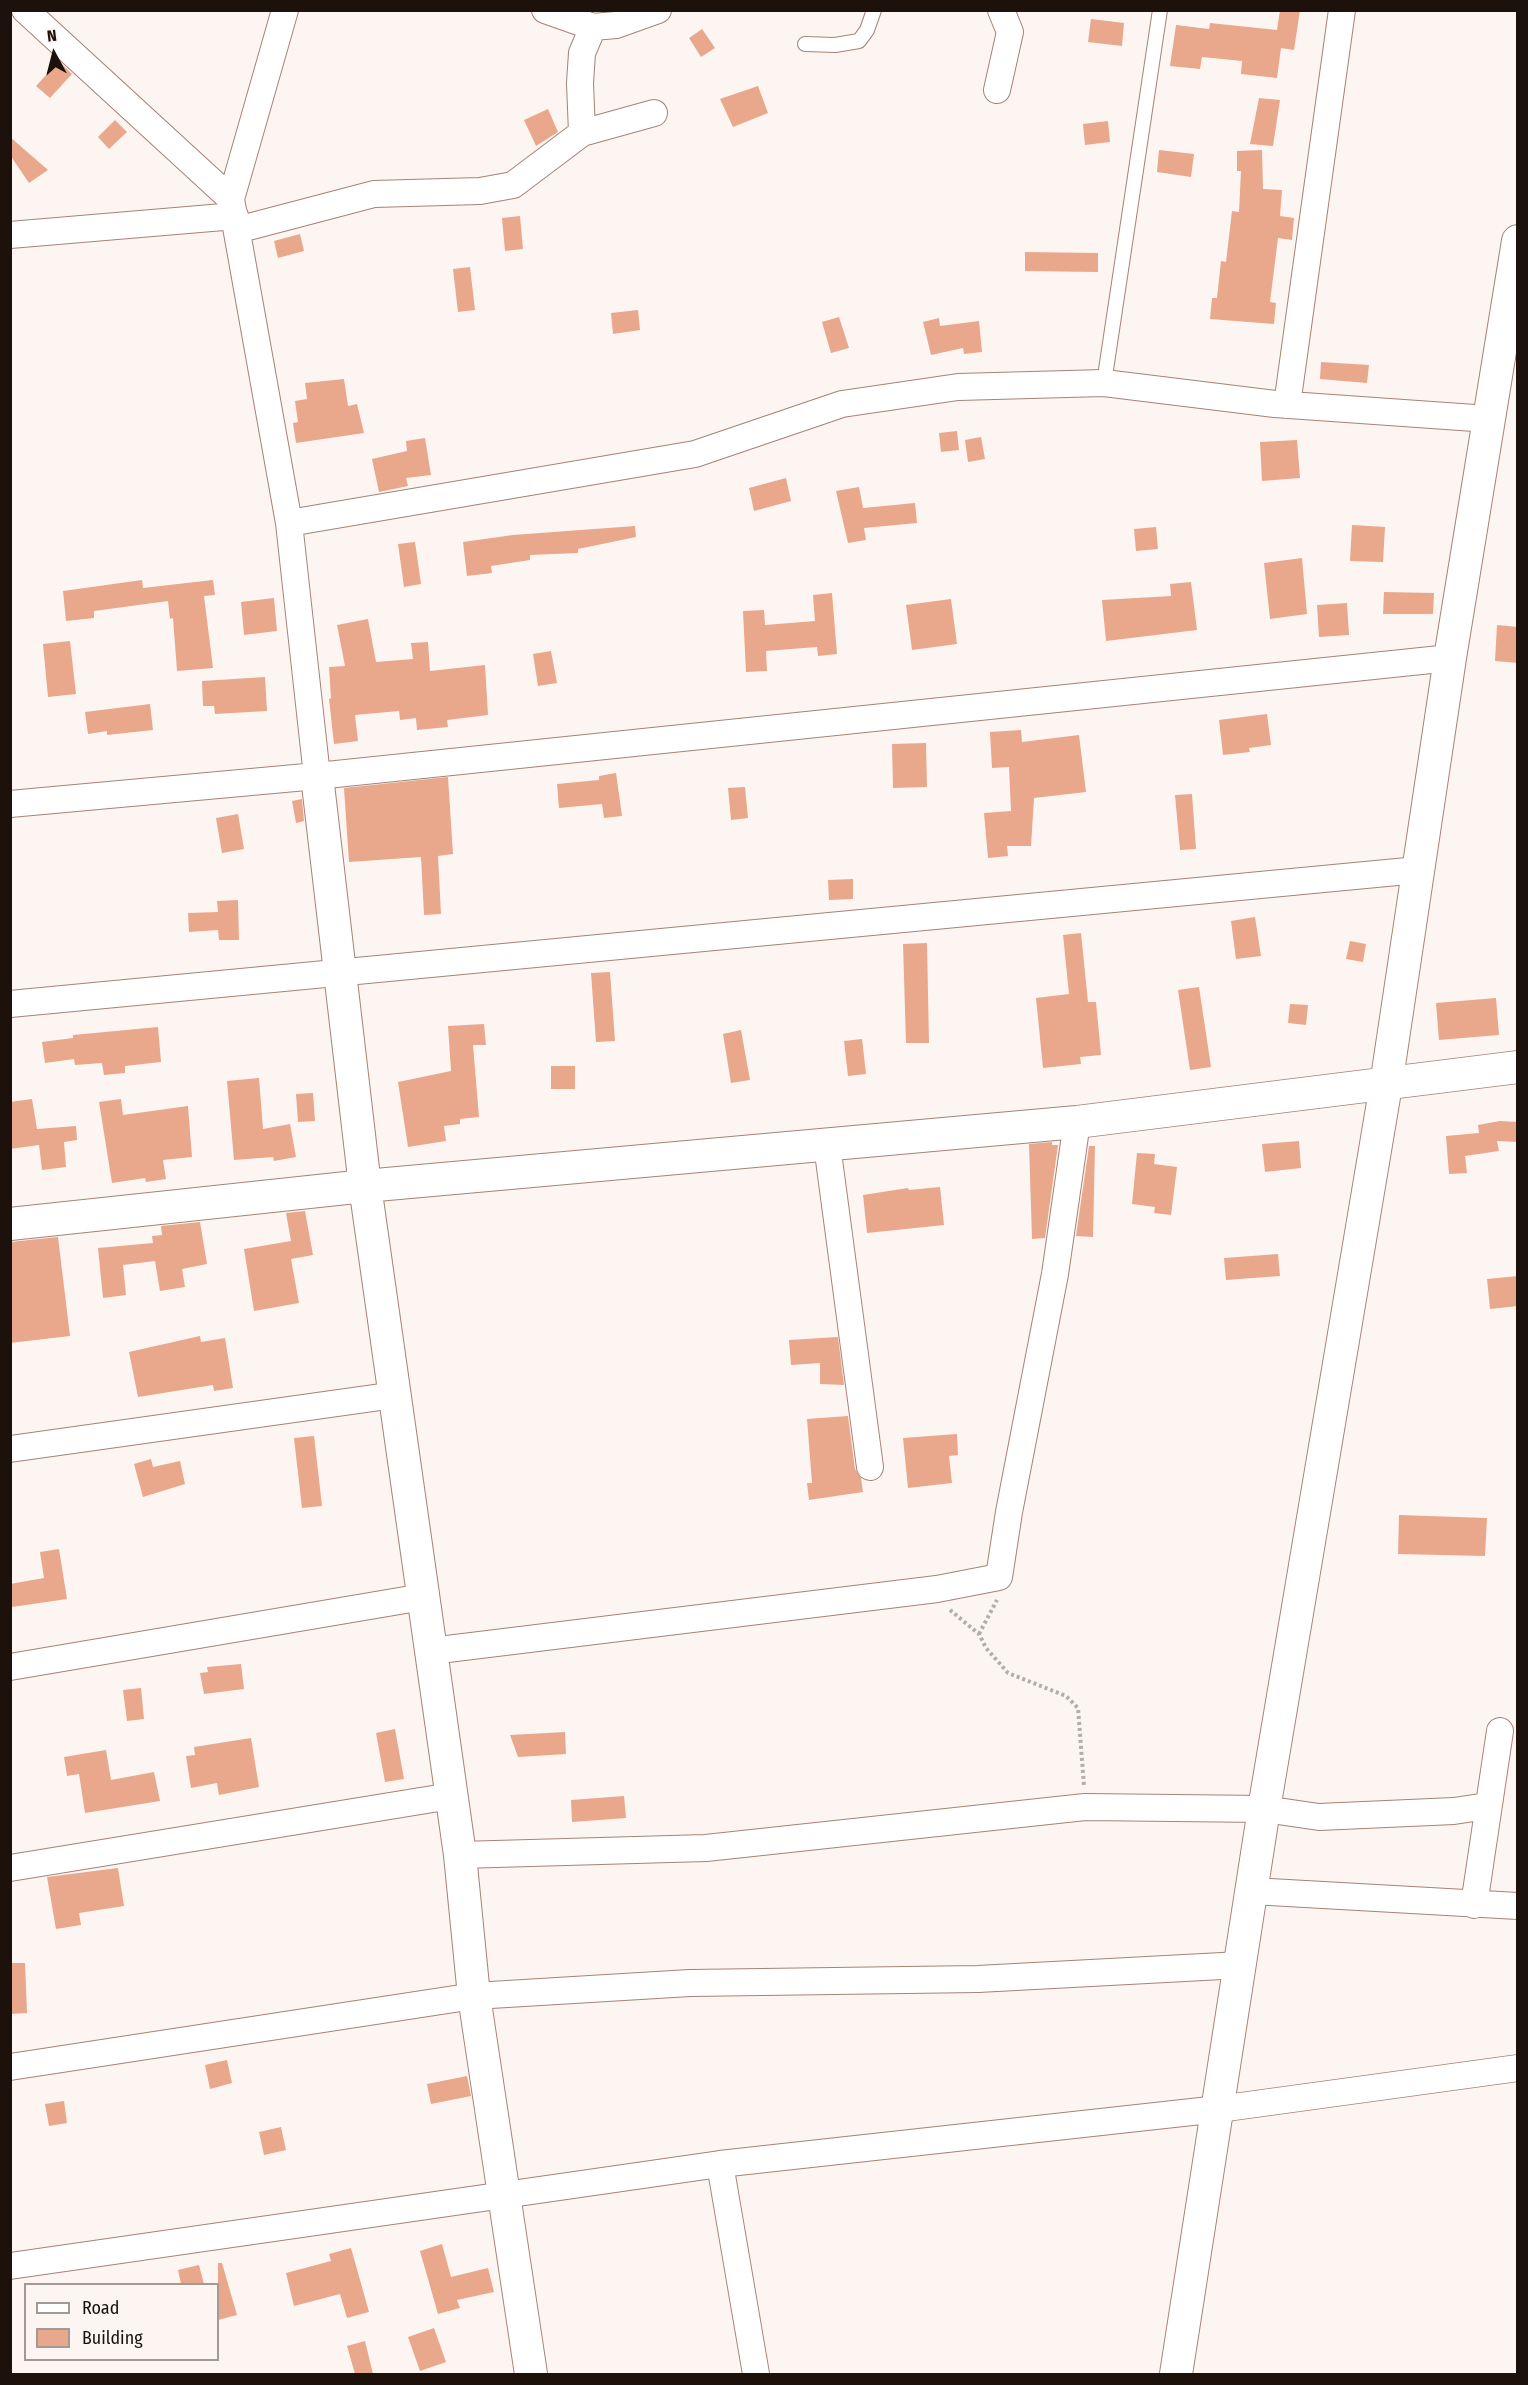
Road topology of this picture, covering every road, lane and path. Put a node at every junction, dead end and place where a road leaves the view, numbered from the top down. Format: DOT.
graph roads {
  1 [pos="25,10"];
  2 [pos="285,10"];
  3 [pos="545,10"];
  4 [pos="658,10"];
  5 [pos="874,10"];
  6 [pos="1001,10"];
  7 [pos="1160,10"];
  8 [pos="1342,10"];
  9 [pos="593,27"];
  10 [pos="804,44"];
  11 [pos="997,90"];
  12 [pos="654,113"];
  13 [pos="582,133"];
  14 [pos="234,215"];
  15 [pos="10,235"];
  16 [pos="1518,241"];
  17 [pos="1104,383"];
  18 [pos="1287,405"];
  19 [pos="1489,419"];
  20 [pos="289,523"];
  21 [pos="1450,658"];
  22 [pos="317,776"];
  23 [pos="10,804"];
  24 [pos="1418,870"];
  25 [pos="339,973"];
  26 [pos="10,1004"];
  27 [pos="1518,1067"];
  28 [pos="1386,1085"];
  29 [pos="1077,1122"];
  30 [pos="827,1144"];
  31 [pos="365,1186"];
  32 [pos="10,1224"];
  33 [pos="394,1395"];
  34 [pos="10,1449"];
  35 [pos="870,1467"];
  36 [pos="999,1578"];
  37 [pos="937,1589"];
  38 [pos="423,1597"];
  39 [pos="979,1634"];
  40 [pos="431,1651"];
  41 [pos="10,1667"];
  42 [pos="1500,1731"];
  43 [pos="451,1796"];
  44 [pos="1487,1806"];
  45 [pos="1085,1807"];
  46 [pos="1264,1809"];
  47 [pos="460,1855"];
  48 [pos="10,1868"];
  49 [pos="1252,1891"];
  50 [pos="1474,1905"];
  51 [pos="1518,1906"];
  52 [pos="1241,1965"];
  53 [pos="474,1996"];
  54 [pos="10,2067"];
  55 [pos="1518,2068"];
  56 [pos="1219,2109"];
  57 [pos="720,2164"];
  58 [pos="505,2195"];
  59 [pos="10,2266"];
  60 [pos="531,2374"];
  61 [pos="756,2374"];
  62 [pos="1176,2374"];
  1 -- 14 [label="street"];
  2 -- 14 [label="street"];
  3 -- 9 [label="street"];
  4 -- 9 [label="street"];
  5 -- 10 [label="lane"];
  6 -- 11 [label="street"];
  7 -- 17 [label="lane"];
  8 -- 18 [label="street"];
  9 -- 13 [label="street"];
  12 -- 13 [label="street"];
  13 -- 14 [label="street"];
  14 -- 15 [label="street"];
  14 -- 20 [label="street"];
  16 -- 19 [label="street"];
  17 -- 18 [label="street"];
  17 -- 20 [label="street"];
  18 -- 19 [label="street"];
  19 -- 21 [label="street"];
  20 -- 22 [label="street"];
  21 -- 22 [label="street"];
  21 -- 24 [label="street"];
  22 -- 23 [label="street"];
  22 -- 25 [label="street"];
  24 -- 25 [label="street"];
  24 -- 28 [label="street"];
  25 -- 26 [label="street"];
  25 -- 31 [label="street"];
  27 -- 28 [label="street"];
  28 -- 29 [label="street"];
  28 -- 46 [label="street"];
  29 -- 30 [label="street"];
  29 -- 36 [label="street"];
  30 -- 31 [label="street"];
  30 -- 35 [label="street"];
  31 -- 32 [label="street"];
  31 -- 33 [label="street"];
  33 -- 34 [label="street"];
  33 -- 38 [label="street"];
  36 -- 37 [label="street"];
  36 -- 39 [label="path"];
  37 -- 39 [label="path"];
  37 -- 40 [label="street"];
  38 -- 40 [label="street"];
  38 -- 41 [label="street"];
  39 -- 45 [label="path"];
  40 -- 43 [label="street"];
  42 -- 44 [label="street"];
  43 -- 47 [label="street"];
  43 -- 48 [label="street"];
  44 -- 46 [label="street"];
  44 -- 50 [label="street"];
  45 -- 46 [label="street"];
  45 -- 47 [label="street"];
  46 -- 49 [label="street"];
  47 -- 53 [label="street"];
  49 -- 50 [label="street"];
  49 -- 52 [label="street"];
  50 -- 51 [label="street"];
  52 -- 53 [label="street"];
  52 -- 56 [label="street"];
  53 -- 54 [label="street"];
  53 -- 58 [label="street"];
  55 -- 56 [label="street"];
  56 -- 57 [label="street"];
  56 -- 62 [label="street"];
  57 -- 58 [label="street"];
  57 -- 61 [label="street"];
  58 -- 59 [label="street"];
  58 -- 60 [label="street"];
}
